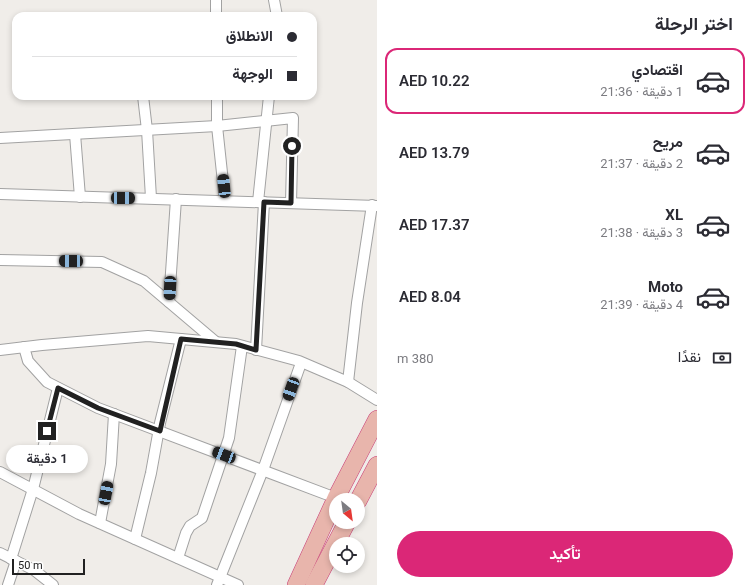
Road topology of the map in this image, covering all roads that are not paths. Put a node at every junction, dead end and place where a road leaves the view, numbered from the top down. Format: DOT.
graph roads {
  1 [pos="216,0"];
  2 [pos="274,0"];
  3 [pos="216,12"];
  4 [pos="276,12"];
  5 [pos="143,100"];
  6 [pos="217,100"];
  7 [pos="269,100"];
  8 [pos="266,122"];
  9 [pos="218,126"];
  10 [pos="147,130"];
  11 [pos="75,134"];
  12 [pos="0,138"];
  13 [pos="0,194"];
  14 [pos="80,197"];
  15 [pos="151,198"];
  16 [pos="176,199"];
  17 [pos="225,201"];
  18 [pos="261,202"];
  19 [pos="291,203"];
  20 [pos="374,206"];
  21 [pos="0,260"];
  22 [pos="169,302"];
  23 [pos="181,339"];
  24 [pos="216,342"];
  25 [pos="242,346"];
  26 [pos="24,347"];
  27 [pos="0,350"];
  28 [pos="256,350"];
  29 [pos="301,363"];
  30 [pos="348,382"];
  31 [pos="58,388"];
  32 [pos="377,400"];
  33 [pos="114,414"];
  34 [pos="377,419"];
  35 [pos="160,431"];
  36 [pos="224,455"];
  37 [pos="377,465"];
  38 [pos="263,470"];
  39 [pos="0,472"];
  40 [pos="36,491"];
  41 [pos="339,493"];
  42 [pos="362,493"];
  43 [pos="329,495"];
  44 [pos="329,513"];
  45 [pos="100,523"];
  46 [pos="343,529"];
  47 [pos="135,539"];
  48 [pos="0,553"];
  49 [pos="178,558"];
  50 [pos="14,560"];
  51 [pos="219,581"];
  52 [pos="8,585"];
  53 [pos="52,585"];
  54 [pos="238,585"];
  55 [pos="296,585"];
  56 [pos="314,585"];
  1 -- 3 [label="street"];
  2 -- 4 [label="street"];
  5 -- 10 [label="street"];
  6 -- 9 [label="street"];
  7 -- 8 [label="street"];
  8 -- 9 [label="street"];
  8 -- 18 [label="street"];
  8 -- 19 [label="street"];
  9 -- 10 [label="street"];
  9 -- 17 [label="street"];
  10 -- 11 [label="street"];
  10 -- 15 [label="street"];
  11 -- 12 [label="street"];
  11 -- 14 [label="street"];
  13 -- 14 [label="street"];
  14 -- 15 [label="street"];
  15 -- 16 [label="street"];
  16 -- 17 [label="street"];
  16 -- 22 [label="street"];
  17 -- 18 [label="street"];
  18 -- 19 [label="street"];
  18 -- 28 [label="street"];
  19 -- 20 [label="street"];
  20 -- 30 [label="street"];
  21 -- 22 [label="street"];
  22 -- 24 [label="street"];
  23 -- 24 [label="street"];
  23 -- 26 [label="street"];
  23 -- 35 [label="street"];
  24 -- 25 [label="street"];
  25 -- 28 [label="street"];
  25 -- 36 [label="street"];
  26 -- 27 [label="street"];
  26 -- 31 [label="street"];
  28 -- 29 [label="street"];
  29 -- 30 [label="street"];
  29 -- 38 [label="street"];
  30 -- 32 [label="street"];
  31 -- 33 [label="street"];
  31 -- 40 [label="street"];
  33 -- 35 [label="street"];
  33 -- 45 [label="street"];
  34 -- 41 [label="highway"];
  35 -- 36 [label="street"];
  35 -- 47 [label="street"];
  36 -- 38 [label="street"];
  36 -- 49 [label="street"];
  37 -- 42 [label="highway"];
  38 -- 43 [label="street"];
  38 -- 51 [label="street"];
  39 -- 40 [label="street"];
  40 -- 45 [label="street"];
  40 -- 50 [label="street"];
  44 -- 55 [label="highway"];
  45 -- 47 [label="street"];
  46 -- 56 [label="highway"];
  47 -- 49 [label="street"];
  48 -- 50 [label="street"];
  49 -- 51 [label="street"];
  50 -- 52 [label="street"];
  50 -- 53 [label="street"];
  51 -- 54 [label="street"];
}
